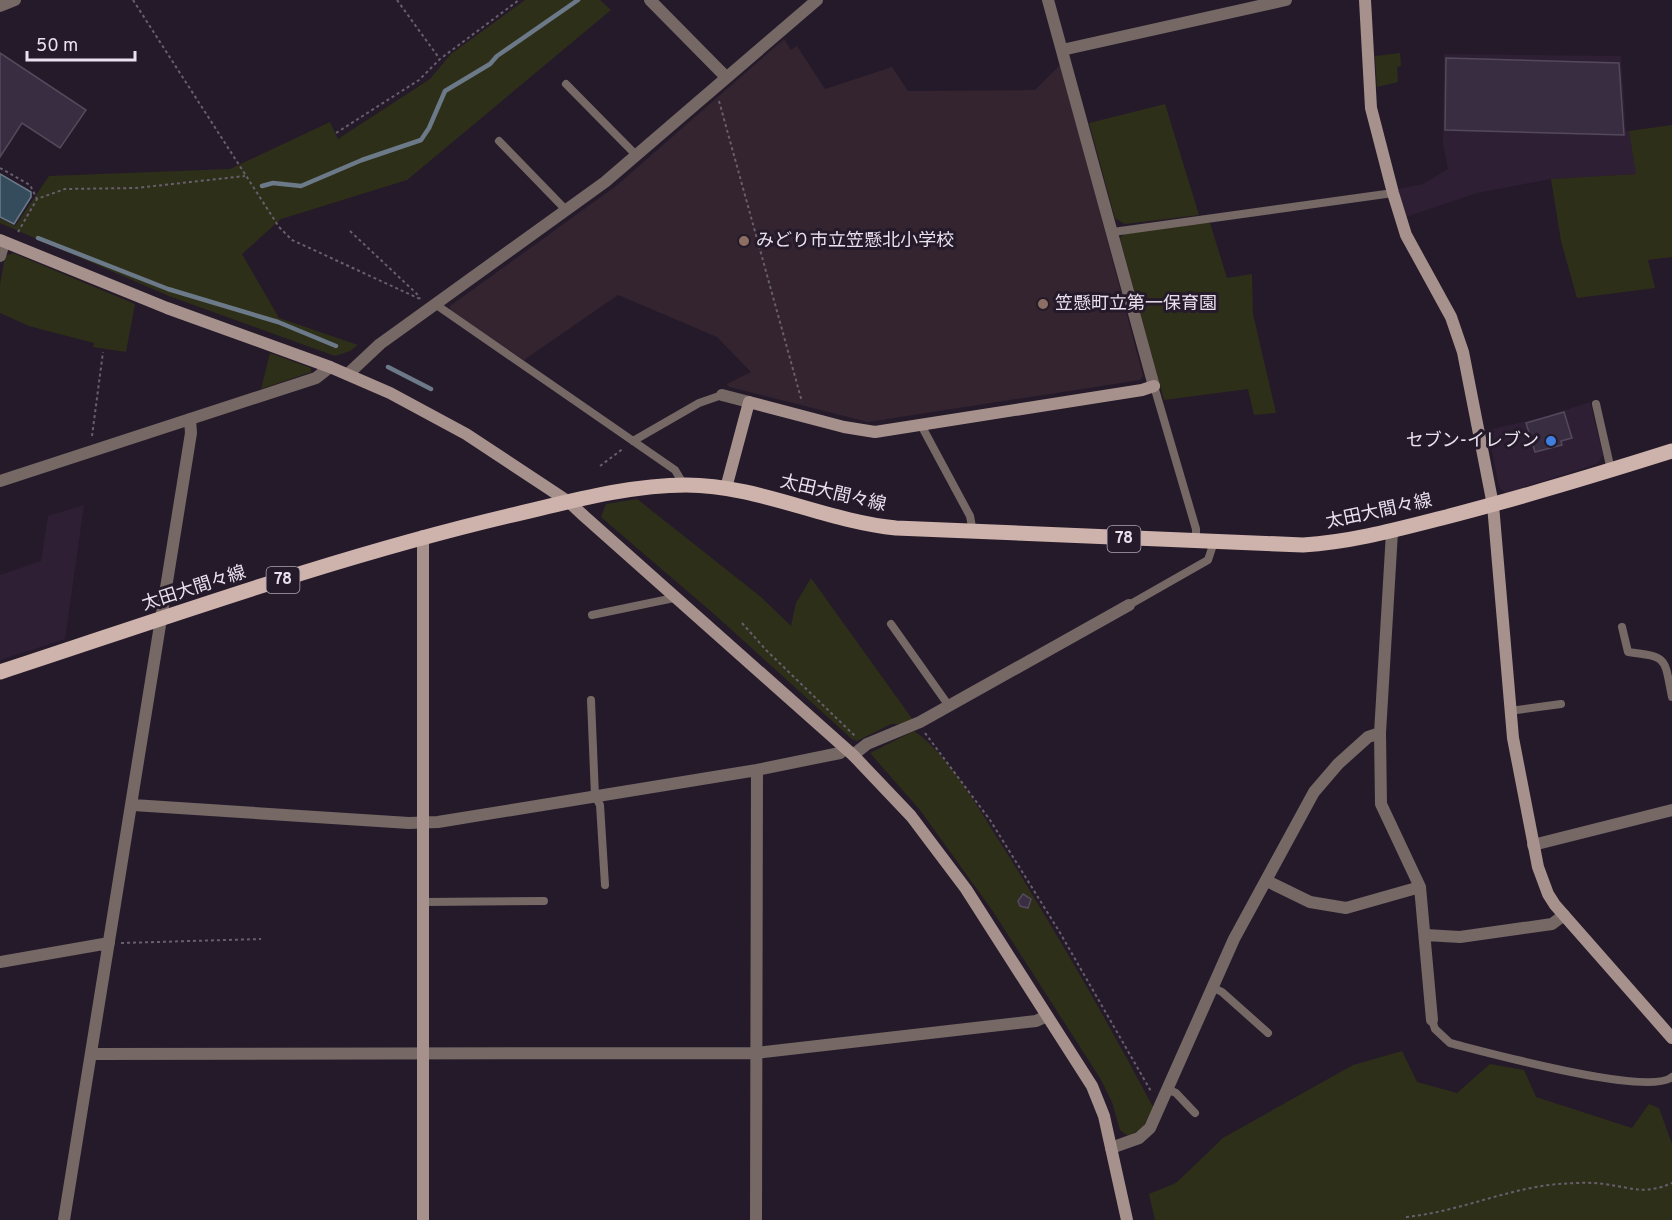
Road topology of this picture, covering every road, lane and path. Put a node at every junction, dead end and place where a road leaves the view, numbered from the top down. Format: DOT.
graph roads {
  1 [pos="15,0"];
  2 [pos="133,0"];
  3 [pos="397,0"];
  4 [pos="519,0"];
  5 [pos="650,0"];
  6 [pos="818,0"];
  7 [pos="1048,0"];
  8 [pos="1286,0"];
  9 [pos="1365,0"];
  10 [pos="0,6"];
  11 [pos="1062,50"];
  12 [pos="440,59"];
  13 [pos="726,77"];
  14 [pos="566,84"];
  15 [pos="718,95"];
  16 [pos="336,133"];
  17 [pos="499,141"];
  18 [pos="637,156"];
  19 [pos="0,168"];
  20 [pos="245,176"];
  21 [pos="1393,193"];
  22 [pos="38,199"];
  23 [pos="566,210"];
  24 [pos="350,231"];
  25 [pos="1113,232"];
  26 [pos="5,243"];
  27 [pos="0,256"];
  28 [pos="420,300"];
  29 [pos="431,307"];
  30 [pos="103,352"];
  31 [pos="330,367"];
  32 [pos="348,374"];
  33 [pos="1154,386"];
  34 [pos="722,395"];
  35 [pos="749,402"];
  36 [pos="1596,405"];
  37 [pos="807,406"];
  38 [pos="190,418"];
  39 [pos="921,426"];
  40 [pos="633,441"];
  41 [pos="97,449"];
  42 [pos="1672,451"];
  43 [pos="600,466"];
  44 [pos="1611,471"];
  45 [pos="0,481"];
  46 [pos="684,485"];
  47 [pos="726,488"];
  48 [pos="569,502"];
  49 [pos="1493,505"];
  50 [pos="973,532"];
  51 [pos="1392,532"];
  52 [pos="423,536"];
  53 [pos="1196,542"];
  54 [pos="1214,542"];
  55 [pos="674,597"];
  56 [pos="1129,605"];
  57 [pos="592,615"];
  58 [pos="161,620"];
  59 [pos="742,622"];
  60 [pos="891,624"];
  61 [pos="1622,627"];
  62 [pos="0,672"];
  63 [pos="1672,697"];
  64 [pos="591,700"];
  65 [pos="1561,704"];
  66 [pos="949,706"];
  67 [pos="1510,711"];
  68 [pos="920,722"];
  69 [pos="1380,733"];
  70 [pos="851,748"];
  71 [pos="757,770"];
  72 [pos="595,796"];
  73 [pos="133,805"];
  74 [pos="1672,810"];
  75 [pos="424,822"];
  76 [pos="1533,845"];
  77 [pos="1267,881"];
  78 [pos="604,885"];
  79 [pos="1420,887"];
  80 [pos="544,901"];
  81 [pos="424,902"];
  82 [pos="1564,915"];
  83 [pos="1426,935"];
  84 [pos="261,939"];
  85 [pos="109,943"];
  86 [pos="0,962"];
  87 [pos="1212,987"];
  88 [pos="1047,1016"];
  89 [pos="1432,1020"];
  90 [pos="1268,1033"];
  91 [pos="1672,1038"];
  92 [pos="756,1053"];
  93 [pos="92,1054"];
  94 [pos="423,1054"];
  95 [pos="1672,1077"];
  96 [pos="1165,1095"];
  97 [pos="1195,1113"];
  98 [pos="1112,1148"];
  99 [pos="1672,1183"];
  100 [pos="1406,1217"];
  101 [pos="64,1220"];
  102 [pos="423,1220"];
  103 [pos="756,1220"];
  104 [pos="1127,1220"];
  1 -- 10 [label="street"];
  2 -- 20 [label="path"];
  3 -- 12 [label="path"];
  4 -- 12 [label="path"];
  5 -- 13 [label="street"];
  6 -- 13 [label="street"];
  7 -- 11 [label="street"];
  8 -- 11 [label="street"];
  9 -- 21 [label="street"];
  11 -- 25 [label="street"];
  12 -- 16 [label="path"];
  13 -- 18 [label="street"];
  14 -- 18 [label="lane"];
  15 -- 37 [label="path"];
  17 -- 23 [label="lane"];
  18 -- 23 [label="street"];
  19 -- 22 [label="path"];
  20 -- 22 [label="path"];
  20 -- 28 [label="path"];
  21 -- 25 [label="lane"];
  21 -- 49 [label="street"];
  22 -- 26 [label="path"];
  23 -- 29 [label="street"];
  24 -- 28 [label="path"];
  25 -- 33 [label="street"];
  26 -- 27 [label="street"];
  26 -- 31 [label="street"];
  28 -- 29 [label="path"];
  29 -- 32 [label="street"];
  29 -- 40 [label="lane"];
  30 -- 41 [label="path"];
  31 -- 32 [label="street"];
  31 -- 38 [label="street"];
  32 -- 48 [label="street"];
  33 -- 39 [label="street"];
  33 -- 53 [label="lane"];
  34 -- 35 [label="street"];
  34 -- 40 [label="lane"];
  35 -- 39 [label="street"];
  35 -- 47 [label="street"];
  36 -- 44 [label="lane"];
  38 -- 41 [label="street"];
  38 -- 58 [label="street"];
  39 -- 50 [label="lane"];
  40 -- 43 [label="path"];
  40 -- 46 [label="lane"];
  41 -- 45 [label="street"];
  42 -- 44 [label="main road, 太田大間々線 / 78"];
  44 -- 49 [label="main road, 太田大間々線 / 78"];
  46 -- 47 [label="main road, 太田大間々線 / 78"];
  46 -- 48 [label="main road, 太田大間々線 / 78"];
  47 -- 50 [label="main road, 太田大間々線 / 78"];
  48 -- 52 [label="main road, 太田大間々線 / 78"];
  48 -- 55 [label="street"];
  49 -- 51 [label="main road, 太田大間々線 / 78"];
  49 -- 67 [label="street"];
  50 -- 53 [label="main road, 太田大間々線 / 78"];
  51 -- 54 [label="main road, 太田大間々線 / 78"];
  51 -- 69 [label="street"];
  52 -- 58 [label="main road, 太田大間々線 / 78"];
  52 -- 75 [label="street"];
  53 -- 54 [label="main road, 太田大間々線 / 78"];
  54 -- 56 [label="lane"];
  55 -- 57 [label="lane"];
  55 -- 70 [label="street"];
  56 -- 66 [label="street"];
  58 -- 62 [label="main road, 太田大間々線 / 78"];
  58 -- 73 [label="street"];
  59 -- 70 [label="path"];
  60 -- 66 [label="lane"];
  61 -- 63 [label="lane"];
  64 -- 72 [label="lane"];
  65 -- 67 [label="lane"];
  66 -- 68 [label="street"];
  67 -- 76 [label="street"];
  68 -- 70 [label="street"];
  68 -- 96 [label="path"];
  69 -- 77 [label="street"];
  69 -- 79 [label="street"];
  70 -- 71 [label="street"];
  70 -- 88 [label="street"];
  71 -- 72 [label="street"];
  71 -- 92 [label="street"];
  72 -- 75 [label="street"];
  72 -- 78 [label="lane"];
  73 -- 75 [label="street"];
  73 -- 85 [label="street"];
  74 -- 76 [label="street"];
  75 -- 81 [label="street"];
  76 -- 82 [label="street"];
  77 -- 79 [label="street"];
  77 -- 87 [label="street"];
  79 -- 83 [label="street"];
  80 -- 81 [label="lane"];
  81 -- 94 [label="street"];
  82 -- 83 [label="street"];
  82 -- 91 [label="street"];
  83 -- 89 [label="street"];
  84 -- 85 [label="path"];
  85 -- 86 [label="street"];
  85 -- 93 [label="street"];
  87 -- 90 [label="lane"];
  87 -- 96 [label="street"];
  88 -- 92 [label="street"];
  88 -- 98 [label="street"];
  89 -- 95 [label="lane"];
  92 -- 94 [label="street"];
  92 -- 103 [label="street"];
  93 -- 94 [label="street"];
  93 -- 101 [label="street"];
  94 -- 102 [label="street"];
  96 -- 97 [label="lane"];
  96 -- 98 [label="street"];
  98 -- 104 [label="street"];
  99 -- 100 [label="path"];
}
